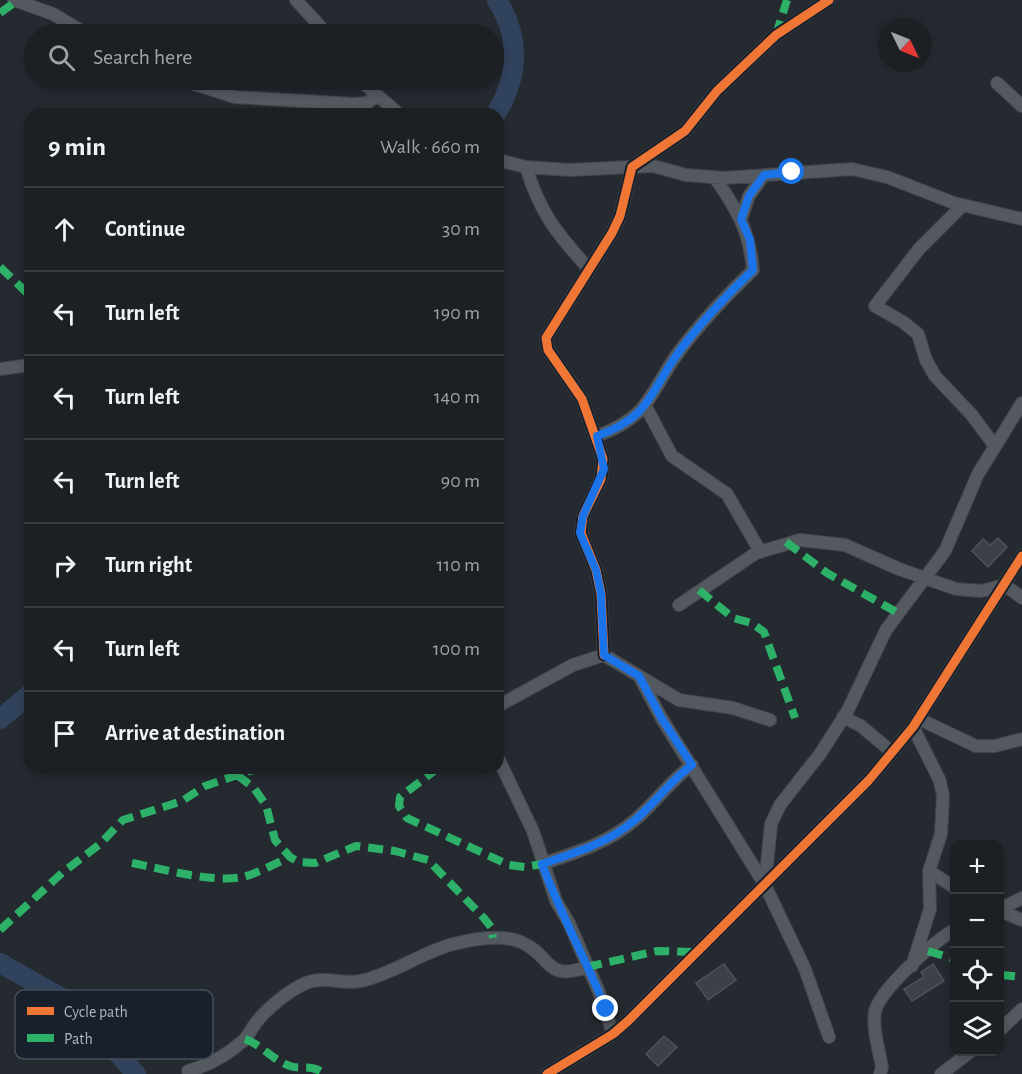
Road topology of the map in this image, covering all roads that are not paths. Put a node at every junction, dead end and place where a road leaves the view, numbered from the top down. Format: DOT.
graph roads {
  1 [pos="14,0"];
  2 [pos="296,0"];
  3 [pos="829,0"];
  4 [pos="70,24"];
  5 [pos="318,24"];
  6 [pos="997,83"];
  7 [pos="213,90"];
  8 [pos="370,90"];
  9 [pos="376,96"];
  10 [pos="1022,106"];
  11 [pos="391,108"];
  12 [pos="504,162"];
  13 [pos="632,166"];
  14 [pos="526,167"];
  15 [pos="764,175"];
  16 [pos="715,178"];
  17 [pos="963,205"];
  18 [pos="741,219"];
  19 [pos="1022,219"];
  20 [pos="589,269"];
  21 [pos="24,366"];
  22 [pos="0,369"];
  23 [pos="1022,403"];
  24 [pos="646,407"];
  25 [pos="597,436"];
  26 [pos="995,446"];
  27 [pos="760,551"];
  28 [pos="1022,556"];
  29 [pos="925,577"];
  30 [pos="1005,585"];
  31 [pos="1022,598"];
  32 [pos="679,605"];
  33 [pos="604,655"];
  34 [pos="639,676"];
  35 [pos="504,703"];
  36 [pos="843,717"];
  37 [pos="770,720"];
  38 [pos="916,723"];
  39 [pos="1022,739"];
  40 [pos="892,752"];
  41 [pos="692,765"];
  42 [pos="504,771"];
  43 [pos="542,864"];
  44 [pos="929,871"];
  45 [pos="950,884"];
  46 [pos="765,885"];
  47 [pos="1022,898"];
  48 [pos="1004,907"];
  49 [pos="1004,912"];
  50 [pos="1022,920"];
  51 [pos="950,933"];
  52 [pos="912,966"];
  53 [pos="587,967"];
  54 [pos="1022,1009"];
  55 [pos="1004,1025"];
  56 [pos="614,1034"];
  57 [pos="829,1037"];
  58 [pos="965,1056"];
  59 [pos="188,1071"];
  60 [pos="547,1074"];
  61 [pos="880,1074"];
  62 [pos="941,1074"];
  1 -- 4 [label="street"];
  2 -- 5 [label="street"];
  3 -- 13 [label="street"];
  6 -- 10 [label="street"];
  7 -- 9 [label="street"];
  8 -- 9 [label="street"];
  9 -- 11 [label="street"];
  12 -- 14 [label="street"];
  13 -- 14 [label="street"];
  13 -- 16 [label="street"];
  13 -- 20 [label="street"];
  14 -- 20 [label="street"];
  15 -- 16 [label="street"];
  15 -- 17 [label="street"];
  15 -- 18 [label="street"];
  16 -- 18 [label="street"];
  17 -- 19 [label="street"];
  17 -- 26 [label="street"];
  18 -- 24 [label="street"];
  20 -- 25 [label="street"];
  21 -- 22 [label="street"];
  23 -- 26 [label="street"];
  24 -- 25 [label="street"];
  24 -- 27 [label="street"];
  25 -- 33 [label="street"];
  26 -- 29 [label="street"];
  27 -- 29 [label="street"];
  27 -- 32 [label="street"];
  28 -- 30 [label="street"];
  29 -- 30 [label="street"];
  29 -- 36 [label="street"];
  30 -- 31 [label="street"];
  30 -- 38 [label="street"];
  33 -- 34 [label="street"];
  33 -- 35 [label="street"];
  34 -- 37 [label="street"];
  34 -- 41 [label="street"];
  36 -- 40 [label="street"];
  36 -- 46 [label="street"];
  38 -- 39 [label="street"];
  38 -- 40 [label="street"];
  38 -- 44 [label="street"];
  40 -- 46 [label="street"];
  41 -- 43 [label="street"];
  41 -- 46 [label="street"];
  42 -- 43 [label="street"];
  43 -- 53 [label="street"];
  44 -- 45 [label="street"];
  44 -- 52 [label="street"];
  46 -- 56 [label="street"];
  46 -- 57 [label="street"];
  47 -- 48 [label="street"];
  49 -- 50 [label="street"];
  51 -- 52 [label="street"];
  52 -- 61 [label="street"];
  53 -- 56 [label="street"];
  53 -- 59 [label="street"];
  54 -- 55 [label="street"];
  56 -- 60 [label="street"];
  58 -- 62 [label="street"];
}
